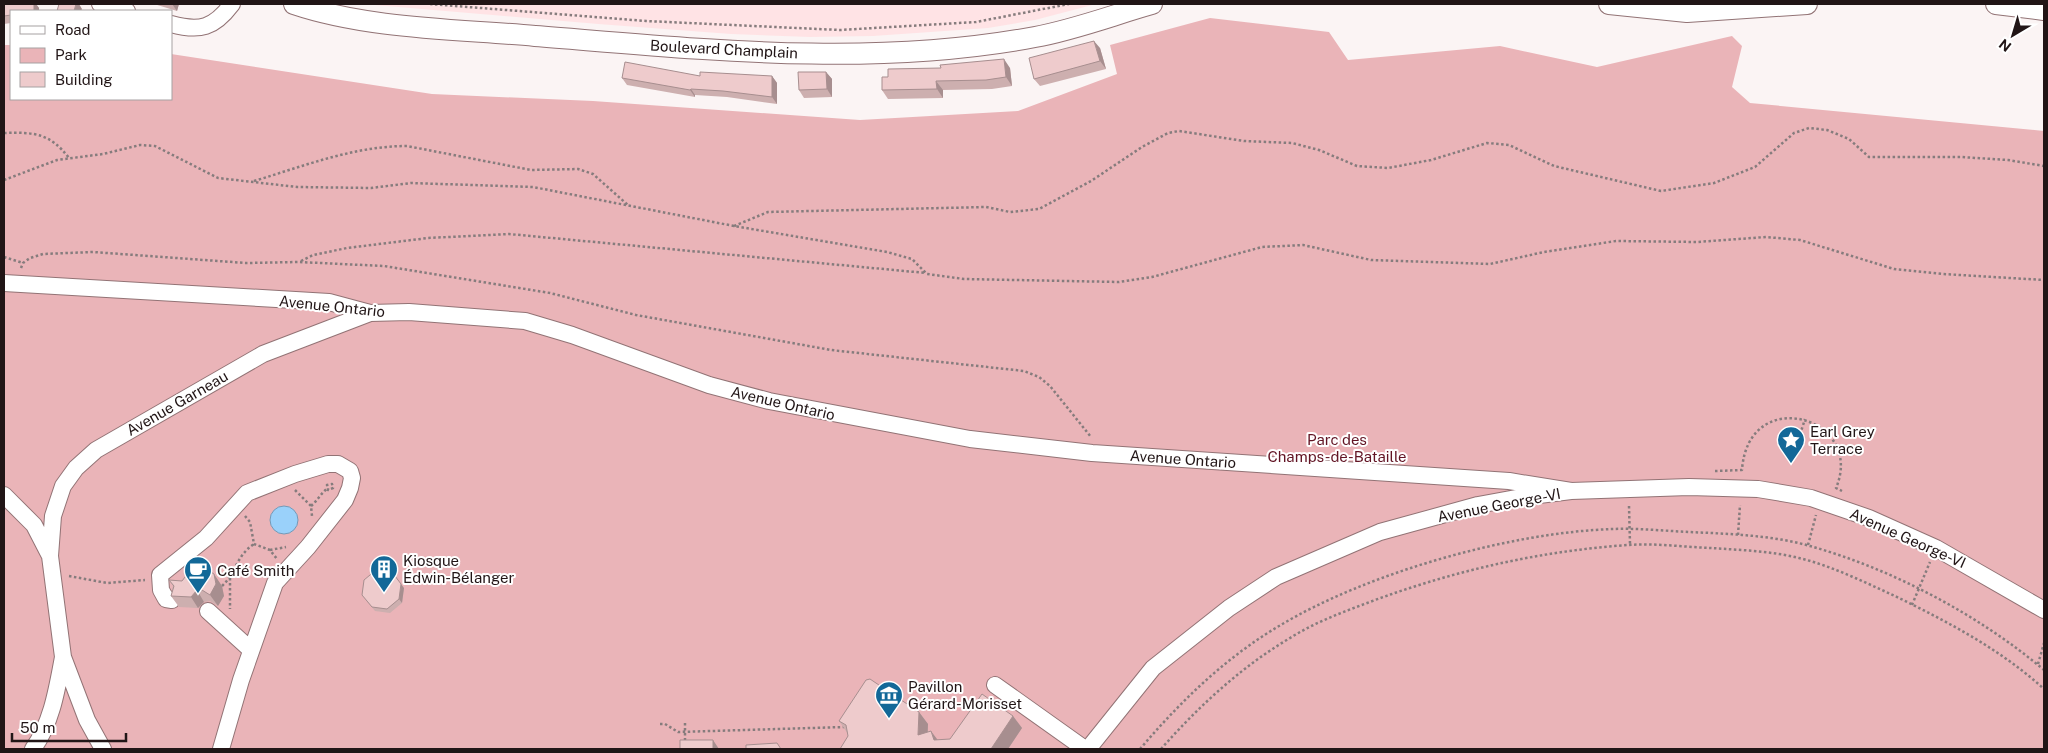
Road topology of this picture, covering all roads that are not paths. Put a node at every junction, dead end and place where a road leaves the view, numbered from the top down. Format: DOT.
graph roads {
  1 [pos="100,4"];
  2 [pos="232,4"];
  3 [pos="1152,4"];
  4 [pos="1609,4"];
  5 [pos="1807,4"];
  6 [pos="1996,4"];
  7 [pos="306,6"];
  8 [pos="123,10"];
  9 [pos="2044,10"];
  10 [pos="172,24"];
  11 [pos="12,284"];
  12 [pos="370,312"];
  13 [pos="1475,478"];
  14 [pos="1571,491"];
  15 [pos="4,495"];
  16 [pos="1478,505"];
  17 [pos="50,556"];
  18 [pos="172,600"];
  19 [pos="2025,600"];
  20 [pos="2044,610"];
  21 [pos="208,611"];
  22 [pos="2044,620"];
  23 [pos="251,650"];
  24 [pos="63,657"];
  25 [pos="995,685"];
  26 [pos="33,749"];
  27 [pos="103,749"];
  28 [pos="221,749"];
  29 [pos="1087,749"];
  1 -- 8 [label="street"];
  2 -- 10 [label="street"];
  3 -- 7 [label="main road, Boulevard Champlain"];
  4 -- 5 [label="main road"];
  6 -- 9 [label="main road"];
  11 -- 12 [label="street, Avenue Ontario"];
  12 -- 13 [label="street, Avenue Ontario"];
  12 -- 17 [label="street, Avenue Garneau"];
  13 -- 14 [label="street, Avenue Ontario"];
  13 -- 16 [label="street"];
  14 -- 16 [label="street, Avenue George-VI"];
  14 -- 19 [label="street, Avenue George-VI"];
  15 -- 17 [label="street, Avenue Garneau"];
  16 -- 29 [label="street, Avenue George-VI"];
  17 -- 24 [label="street, Avenue Garneau"];
  18 -- 23 [label="street"];
  19 -- 20 [label="street, Avenue George-VI"];
  19 -- 22 [label="street, Avenue George-VI"];
  21 -- 23 [label="street"];
  23 -- 28 [label="street"];
  24 -- 26 [label="street, Avenue Garneau"];
  24 -- 27 [label="street, Avenue Garneau"];
  25 -- 29 [label="street"];
}
